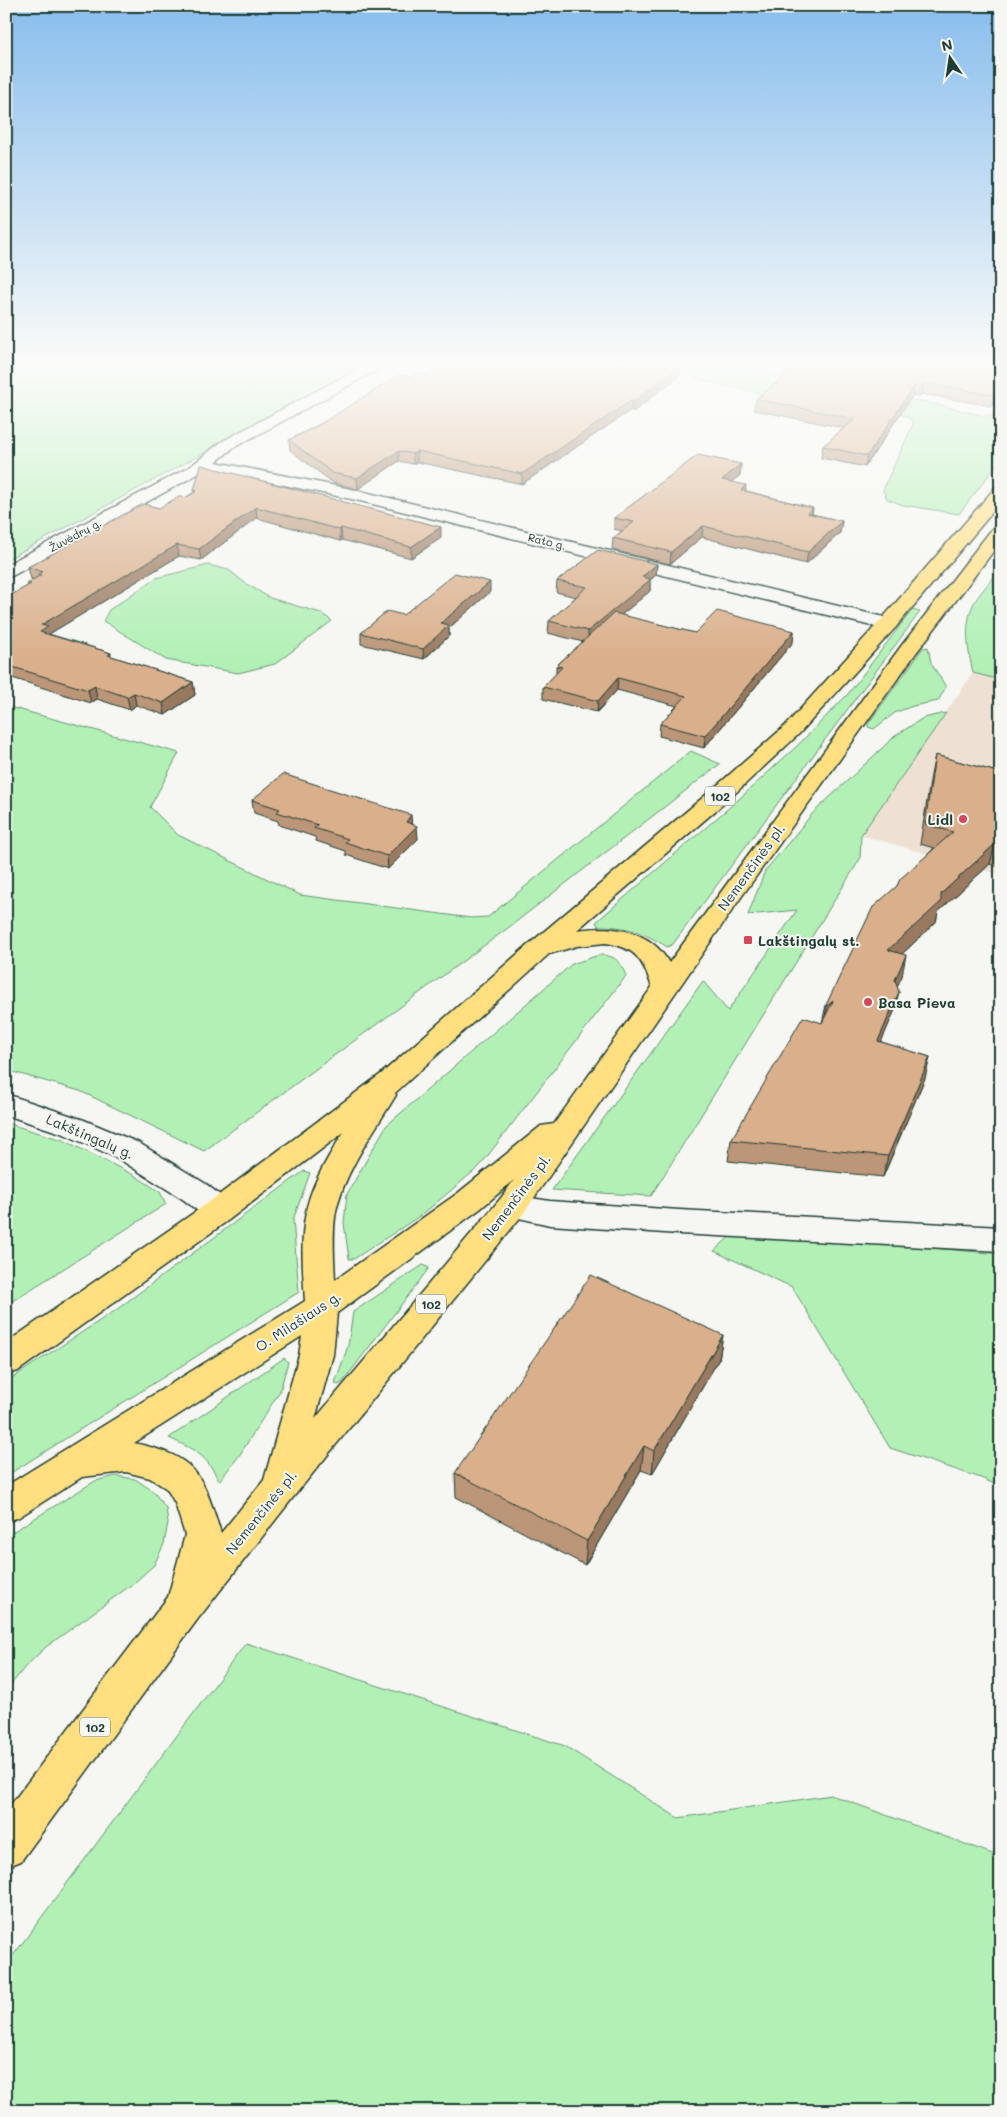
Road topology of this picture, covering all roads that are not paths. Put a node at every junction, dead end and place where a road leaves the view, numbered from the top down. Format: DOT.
graph roads {
  1 [pos="205,464"];
  2 [pos="1001,491"];
  3 [pos="1001,529"];
  4 [pos="6,572"];
  5 [pos="888,624"];
  6 [pos="537,952"];
  7 [pos="665,988"];
  8 [pos="391,1081"];
  9 [pos="6,1104"];
  10 [pos="576,1113"];
  11 [pos="512,1206"];
  12 [pos="219,1211"];
  13 [pos="1001,1239"];
  14 [pos="321,1307"];
  15 [pos="6,1361"];
  16 [pos="78,1463"];
  17 [pos="278,1489"];
  18 [pos="6,1506"];
  19 [pos="184,1607"];
  20 [pos="6,1846"];
  1 -- 4 [label="street, Žuvėdrų g."];
  1 -- 5 [label="street, Rato g."];
  2 -- 5 [label="main road, 102"];
  3 -- 7 [label="main road, Nemenčinės pl. / 102"];
  5 -- 6 [label="main road, 102"];
  6 -- 7 [label="main road"];
  6 -- 8 [label="main road, 102"];
  7 -- 10 [label="main road, Nemenčinės pl. / 102"];
  8 -- 12 [label="main road"];
  8 -- 14 [label="main road, 102"];
  9 -- 12 [label="street, Lakštingalų g."];
  10 -- 11 [label="main road, Nemenčinės pl. / 102"];
  10 -- 14 [label="main road, O. Milašiaus g."];
  11 -- 13 [label="street"];
  11 -- 17 [label="main road, Nemenčinės pl. / 102"];
  12 -- 15 [label="main road"];
  14 -- 16 [label="main road, O. Milašiaus g."];
  14 -- 17 [label="main road, 102"];
  16 -- 18 [label="main road, O. Milašiaus g."];
  16 -- 19 [label="main road"];
  17 -- 19 [label="main road, Nemenčinės pl. / 102"];
  19 -- 20 [label="main road, Nemenčinės pl. / 102"];
}
